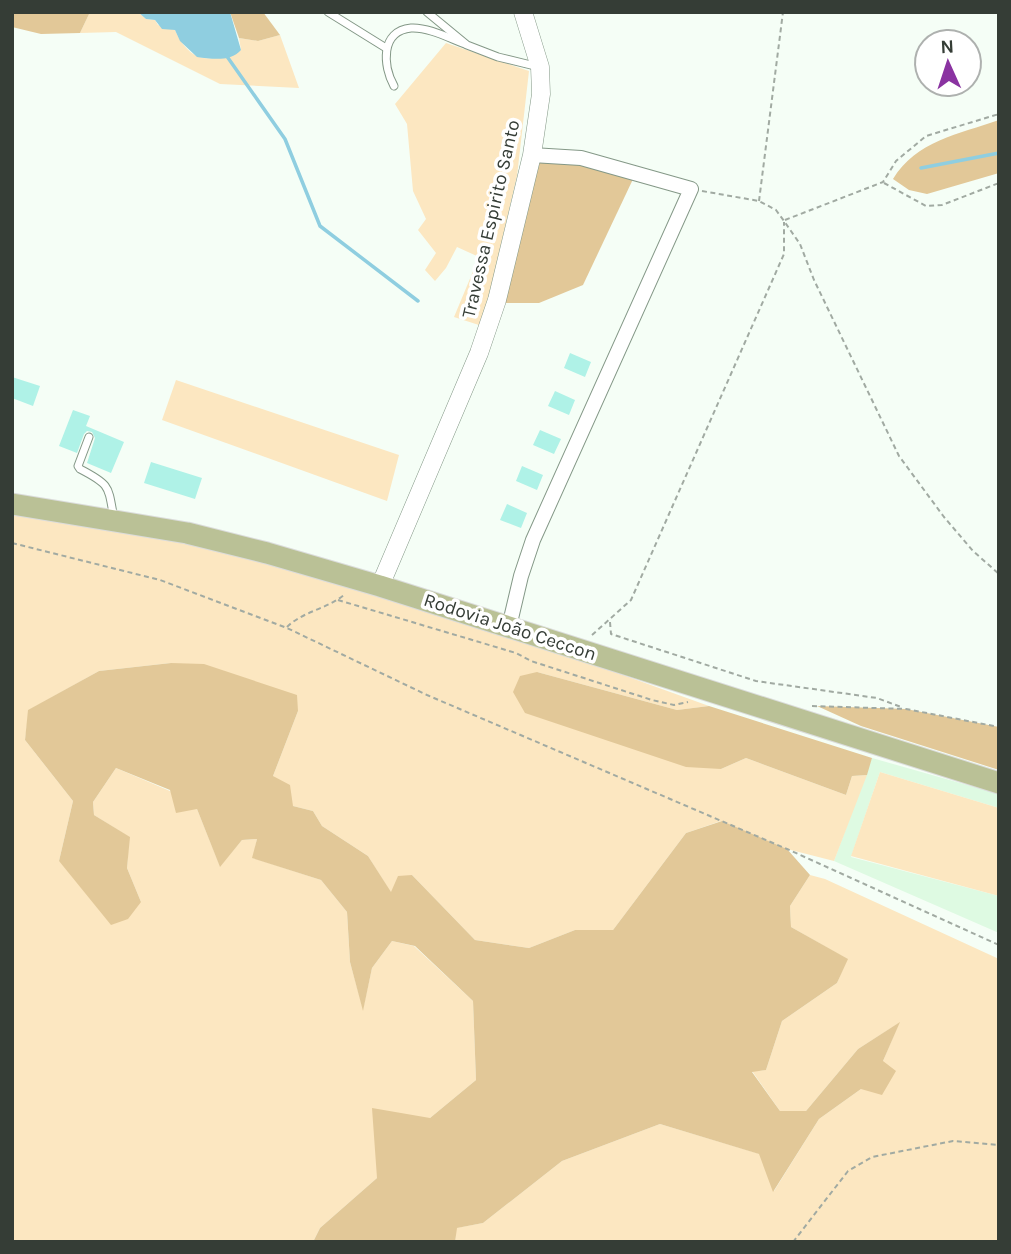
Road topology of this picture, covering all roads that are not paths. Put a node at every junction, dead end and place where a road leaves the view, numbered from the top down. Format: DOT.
graph roads {
  1 [pos="328,12"];
  2 [pos="427,12"];
  3 [pos="523,12"];
  4 [pos="465,44"];
  5 [pos="386,48"];
  6 [pos="540,67"];
  7 [pos="394,86"];
  8 [pos="532,155"];
  9 [pos="89,437"];
  10 [pos="12,504"];
  11 [pos="114,520"];
  12 [pos="380,586"];
  13 [pos="509,627"];
  14 [pos="999,783"];
  1 -- 5 [label="lane"];
  2 -- 4 [label="lane"];
  3 -- 6 [label="street, Travessa Espirito Santo"];
  4 -- 5 [label="lane"];
  4 -- 6 [label="lane"];
  5 -- 7 [label="lane"];
  6 -- 8 [label="street, Travessa Espirito Santo"];
  8 -- 12 [label="street, Travessa Espirito Santo"];
  8 -- 13 [label="street"];
  9 -- 11 [label="lane"];
  10 -- 11 [label="main road, Rodovia João Ceccon"];
  11 -- 12 [label="main road, Rodovia João Ceccon"];
  12 -- 13 [label="main road, Rodovia João Ceccon"];
  13 -- 14 [label="main road, Rodovia João Ceccon"];
}
